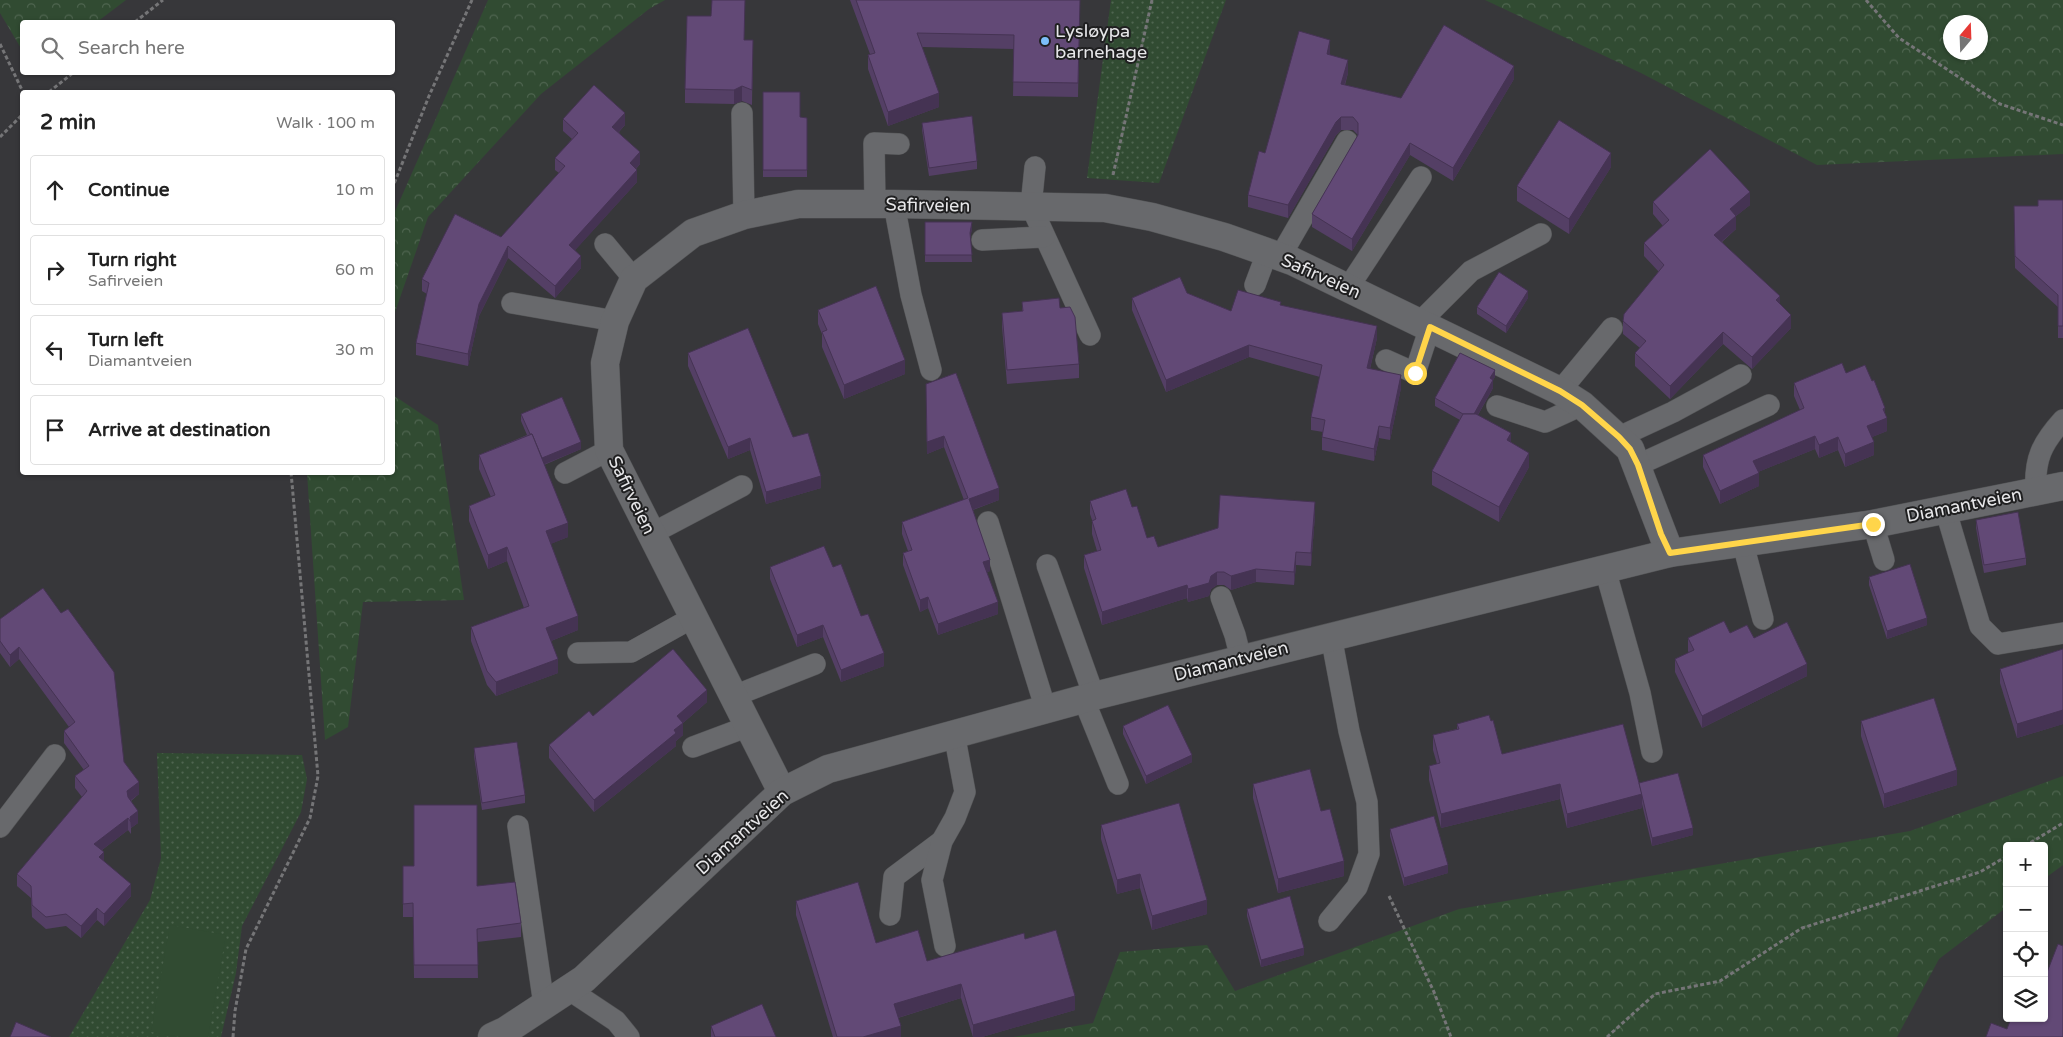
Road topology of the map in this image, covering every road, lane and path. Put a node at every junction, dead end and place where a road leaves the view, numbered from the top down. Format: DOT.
graph roads {
  1 [pos="163,0"];
  2 [pos="472,0"];
  3 [pos="1152,0"];
  4 [pos="1866,0"];
  5 [pos="138,20"];
  6 [pos="0,44"];
  7 [pos="70,75"];
  8 [pos="22,90"];
  9 [pos="52,90"];
  10 [pos="742,113"];
  11 [pos="20,117"];
  12 [pos="2063,125"];
  13 [pos="0,137"];
  14 [pos="1347,141"];
  15 [pos="899,144"];
  16 [pos="1035,167"];
  17 [pos="1422,177"];
  18 [pos="395,181"];
  19 [pos="884,204"];
  20 [pos="1031,206"];
  21 [pos="1105,208"];
  22 [pos="744,215"];
  23 [pos="1541,234"];
  24 [pos="1044,237"];
  25 [pos="982,240"];
  26 [pos="605,244"];
  27 [pos="1273,255"];
  28 [pos="634,280"];
  29 [pos="1255,285"];
  30 [pos="1348,288"];
  31 [pos="512,303"];
  32 [pos="615,321"];
  33 [pos="1425,324"];
  34 [pos="1612,328"];
  35 [pos="1090,335"];
  36 [pos="1386,360"];
  37 [pos="931,370"];
  38 [pos="1741,375"];
  39 [pos="1560,391"];
  40 [pos="1582,405"];
  41 [pos="1769,405"];
  42 [pos="1497,406"];
  43 [pos="2063,420"];
  44 [pos="1619,437"];
  45 [pos="609,450"];
  46 [pos="1638,465"];
  47 [pos="565,473"];
  48 [pos="291,475"];
  49 [pos="742,486"];
  50 [pos="2063,486"];
  51 [pos="2036,491"];
  52 [pos="1945,508"];
  53 [pos="988,522"];
  54 [pos="1873,524"];
  55 [pos="651,534"];
  56 [pos="1744,544"];
  57 [pos="1670,553"];
  58 [pos="1884,560"];
  59 [pos="1047,565"];
  60 [pos="1605,569"];
  61 [pos="1221,597"];
  62 [pos="692,618"];
  63 [pos="1763,619"];
  64 [pos="2063,633"];
  65 [pos="1331,636"];
  66 [pos="578,653"];
  67 [pos="1241,659"];
  68 [pos="815,664"];
  69 [pos="734,696"];
  70 [pos="1089,698"];
  71 [pos="1046,710"];
  72 [pos="750,726"];
  73 [pos="954,733"];
  74 [pos="693,747"];
  75 [pos="1652,752"];
  76 [pos="55,755"];
  77 [pos="1118,784"];
  78 [pos="782,792"];
  79 [pos="2063,823"];
  80 [pos="518,826"];
  81 [pos="0,827"];
  82 [pos="942,841"];
  83 [pos="2032,842"];
  84 [pos="1369,854"];
  85 [pos="2003,858"];
  86 [pos="890,915"];
  87 [pos="1329,921"];
  88 [pos="944,946"];
  89 [pos="568,989"];
  90 [pos="544,1005"];
  91 [pos="233,1037"];
  92 [pos="492,1037"];
  93 [pos="629,1037"];
  94 [pos="1451,1037"];
  95 [pos="1607,1037"];
  1 -- 5 [label="path"];
  2 -- 18 [label="path"];
  3 -- 21 [label="path"];
  4 -- 12 [label="path"];
  6 -- 8 [label="path"];
  7 -- 9 [label="path"];
  10 -- 22 [label="lane"];
  11 -- 13 [label="path"];
  14 -- 27 [label="lane"];
  15 -- 19 [label="lane"];
  16 -- 20 [label="lane"];
  17 -- 30 [label="lane"];
  19 -- 20 [label="street, Safirveien"];
  19 -- 22 [label="street, Safirveien"];
  19 -- 37 [label="lane"];
  20 -- 21 [label="street, Safirveien"];
  20 -- 24 [label="lane"];
  21 -- 27 [label="street, Safirveien"];
  22 -- 28 [label="street, Safirveien"];
  23 -- 33 [label="lane"];
  24 -- 25 [label="lane"];
  24 -- 35 [label="lane"];
  26 -- 28 [label="lane"];
  27 -- 29 [label="lane"];
  27 -- 30 [label="street, Safirveien"];
  28 -- 32 [label="street, Safirveien"];
  30 -- 33 [label="street, Safirveien"];
  31 -- 32 [label="lane"];
  32 -- 45 [label="street, Safirveien"];
  33 -- 36 [label="lane"];
  33 -- 39 [label="street, Safirveien"];
  34 -- 39 [label="lane"];
  38 -- 44 [label="lane"];
  39 -- 40 [label="street, Safirveien"];
  40 -- 42 [label="lane"];
  40 -- 44 [label="street, Safirveien"];
  41 -- 46 [label="lane"];
  43 -- 51 [label="lane"];
  44 -- 46 [label="street, Safirveien"];
  45 -- 47 [label="lane"];
  45 -- 55 [label="street, Safirveien"];
  46 -- 57 [label="street, Safirveien"];
  48 -- 91 [label="path"];
  49 -- 55 [label="lane"];
  50 -- 51 [label="street, Diamantveien"];
  51 -- 52 [label="street, Diamantveien"];
  52 -- 54 [label="street, Diamantveien"];
  52 -- 64 [label="lane"];
  53 -- 71 [label="lane"];
  54 -- 56 [label="street, Diamantveien"];
  54 -- 58 [label="lane"];
  55 -- 62 [label="street, Safirveien"];
  56 -- 57 [label="street, Diamantveien"];
  56 -- 63 [label="lane"];
  57 -- 60 [label="street, Diamantveien"];
  59 -- 70 [label="lane"];
  60 -- 65 [label="street, Diamantveien"];
  60 -- 75 [label="lane"];
  61 -- 67 [label="lane"];
  62 -- 66 [label="lane"];
  62 -- 69 [label="street, Safirveien"];
  65 -- 67 [label="street, Diamantveien"];
  65 -- 84 [label="lane"];
  67 -- 70 [label="street, Diamantveien"];
  68 -- 69 [label="lane"];
  69 -- 72 [label="street, Safirveien"];
  70 -- 71 [label="street, Diamantveien"];
  70 -- 77 [label="lane"];
  71 -- 73 [label="street, Diamantveien"];
  72 -- 74 [label="lane"];
  72 -- 78 [label="street, Safirveien"];
  73 -- 78 [label="street, Diamantveien"];
  73 -- 82 [label="lane"];
  76 -- 81 [label="lane"];
  78 -- 89 [label="street, Diamantveien"];
  79 -- 83 [label="path"];
  80 -- 90 [label="lane"];
  82 -- 86 [label="lane"];
  82 -- 88 [label="lane"];
  84 -- 87 [label="lane"];
  84 -- 94 [label="path"];
  85 -- 95 [label="path"];
  89 -- 90 [label="street, Diamantveien"];
  89 -- 93 [label="lane"];
  90 -- 92 [label="street, Diamantveien"];
}
